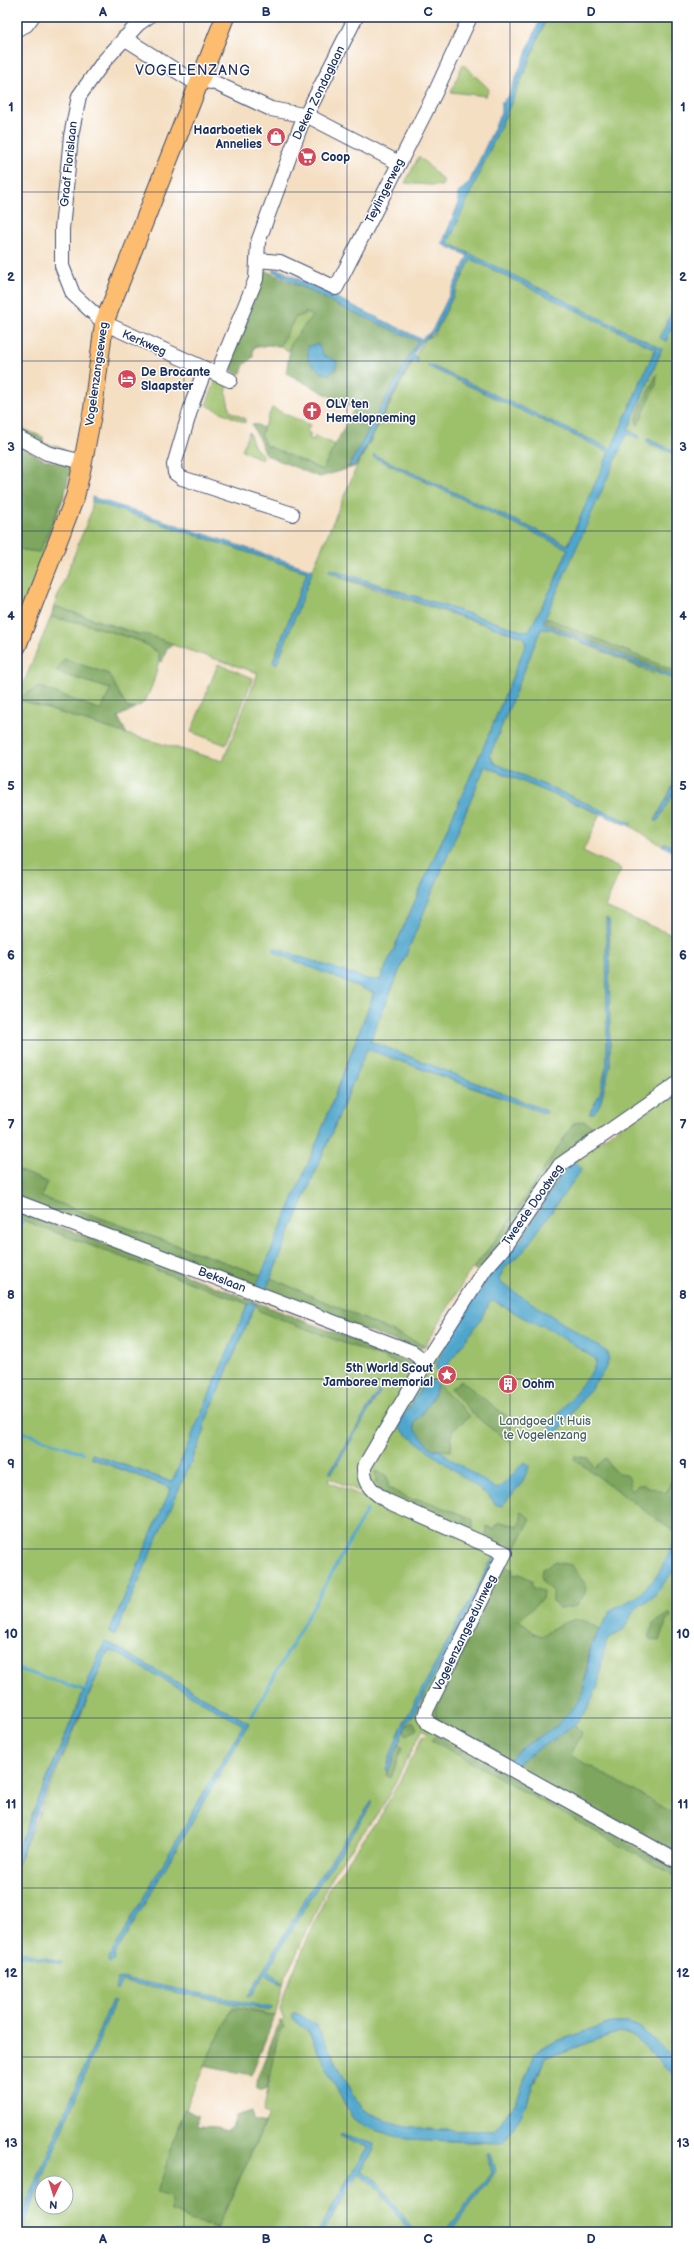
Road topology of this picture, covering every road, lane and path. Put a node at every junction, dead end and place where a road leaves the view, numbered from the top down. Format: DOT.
graph roads {
  1 [pos="32,17"];
  2 [pos="148,17"];
  3 [pos="225,17"];
  4 [pos="356,17"];
  5 [pos="470,17"];
  6 [pos="17,29"];
  7 [pos="124,38"];
  8 [pos="200,81"];
  9 [pos="308,116"];
  10 [pos="399,163"];
  11 [pos="257,260"];
  12 [pos="104,323"];
  13 [pos="211,372"];
  14 [pos="230,380"];
  15 [pos="17,437"];
  16 [pos="84,462"];
  17 [pos="292,514"];
  18 [pos="17,646"];
  19 [pos="677,1084"];
  20 [pos="17,1202"];
  21 [pos="426,1362"];
  22 [pos="677,1861"];
  1 -- 6 [label="street"];
  2 -- 7 [label="street, Graaf Florislaan"];
  3 -- 8 [label="main road, Vogelenzangseweg"];
  4 -- 9 [label="street, Deken Zondaglaan"];
  5 -- 10 [label="street, Teylingerweg"];
  7 -- 8 [label="street"];
  7 -- 12 [label="street, Graaf Florislaan"];
  8 -- 9 [label="street"];
  8 -- 12 [label="main road, Vogelenzangseweg"];
  9 -- 10 [label="street"];
  9 -- 11 [label="street, Deken Zondaglaan"];
  10 -- 11 [label="street, Teylingerweg"];
  11 -- 13 [label="street, Deken Zondaglaan"];
  12 -- 13 [label="street, Kerkweg"];
  12 -- 16 [label="main road, Vogelenzangseweg"];
  13 -- 14 [label="street, Kerkweg"];
  13 -- 17 [label="street, Deken Zondaglaan"];
  15 -- 16 [label="street"];
  16 -- 18 [label="main road, Vogelenzangseweg"];
  19 -- 21 [label="street, Tweede Doodweg"];
  20 -- 21 [label="street, Bekslaan"];
  21 -- 22 [label="street, Vogelenzangseduinweg"];
}
